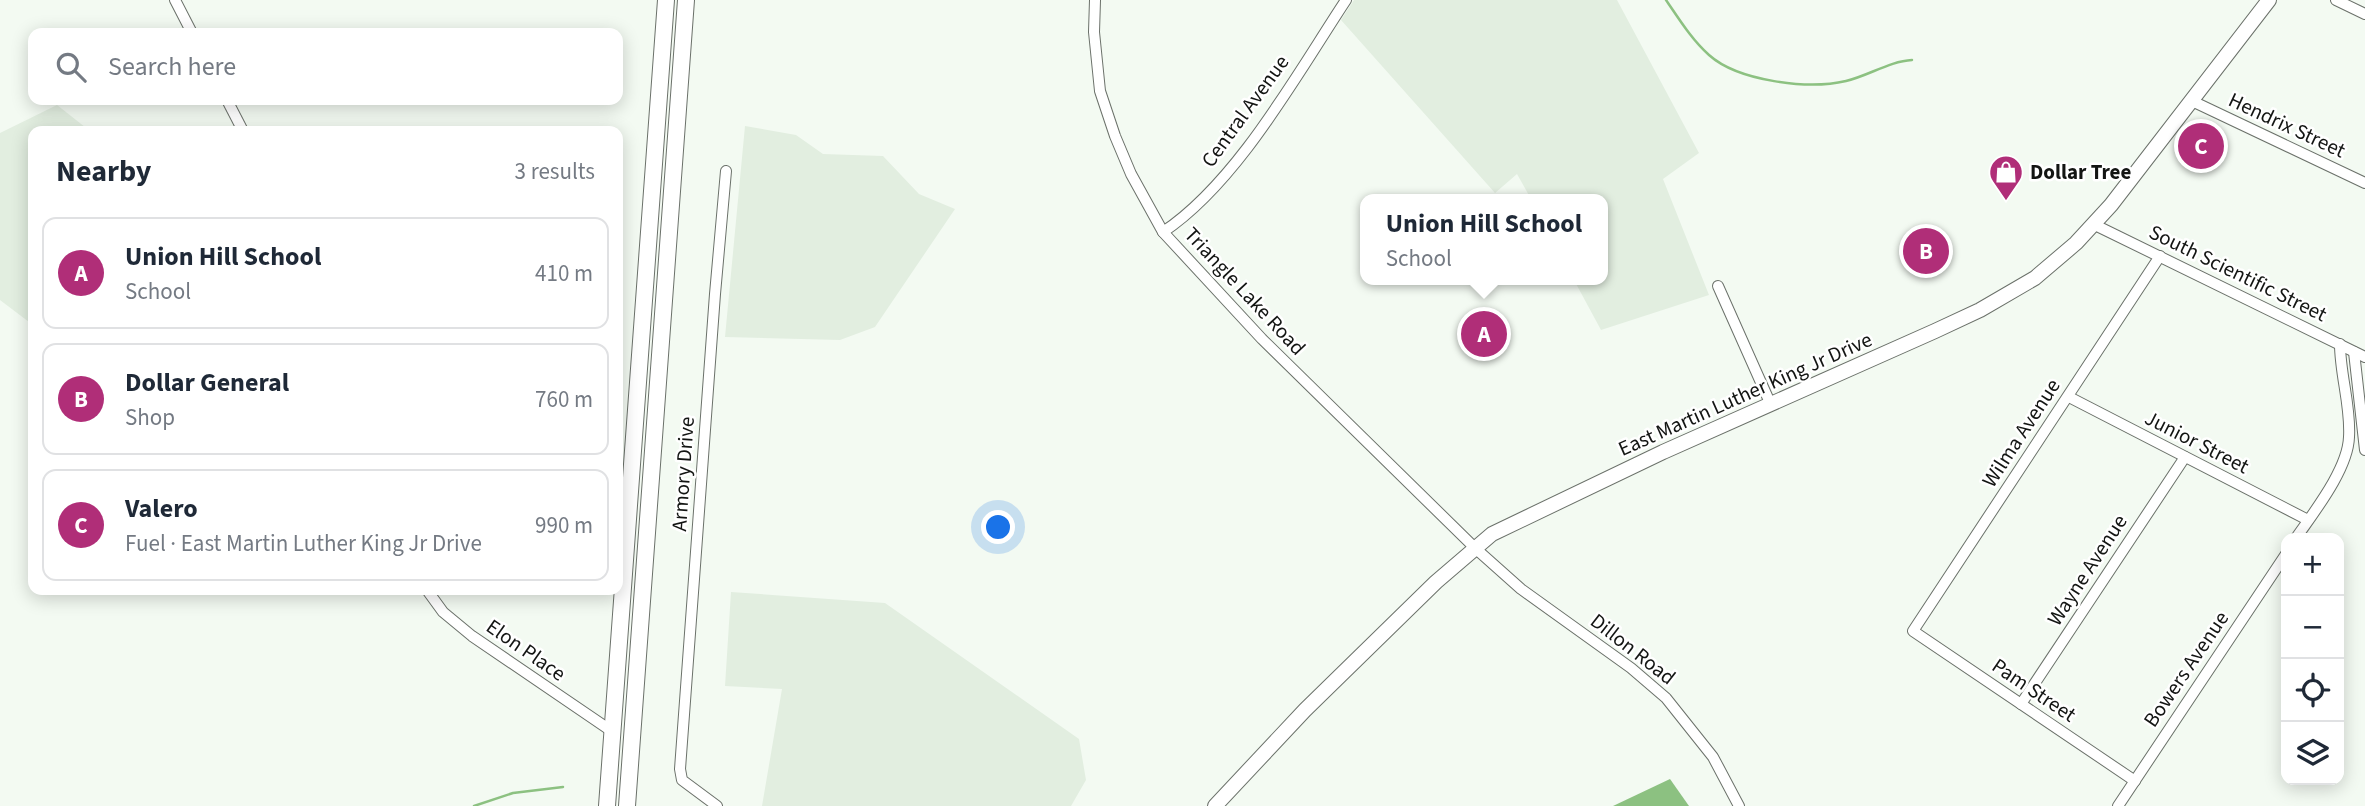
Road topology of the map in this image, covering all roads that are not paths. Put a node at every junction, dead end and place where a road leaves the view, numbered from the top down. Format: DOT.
graph roads {
  1 [pos="175,0"];
  2 [pos="666,0"];
  3 [pos="686,0"];
  4 [pos="1095,0"];
  5 [pos="1346,0"];
  6 [pos="2269,0"];
  7 [pos="2336,0"];
  8 [pos="2365,14"];
  9 [pos="189,28"];
  10 [pos="2192,101"];
  11 [pos="230,105"];
  12 [pos="240,126"];
  13 [pos="726,171"];
  14 [pos="2365,183"];
  15 [pos="2095,225"];
  16 [pos="1163,232"];
  17 [pos="2160,256"];
  18 [pos="1718,286"];
  19 [pos="2340,344"];
  20 [pos="2354,352"];
  21 [pos="2365,358"];
  22 [pos="2068,397"];
  23 [pos="1771,405"];
  24 [pos="2365,450"];
  25 [pos="2185,457"];
  26 [pos="2308,520"];
  27 [pos="2299,533"];
  28 [pos="1475,548"];
  29 [pos="2281,562"];
  30 [pos="623,583"];
  31 [pos="431,595"];
  32 [pos="622,595"];
  33 [pos="1914,631"];
  34 [pos="2021,704"];
  35 [pos="612,732"];
  36 [pos="2135,781"];
  37 [pos="607,806"];
  38 [pos="628,806"];
  39 [pos="717,806"];
  40 [pos="1215,806"];
  41 [pos="1739,806"];
  42 [pos="2118,806"];
  1 -- 9 [label="street"];
  2 -- 30 [label="highway"];
  3 -- 38 [label="highway"];
  4 -- 16 [label="street, Triangle Lake Road"];
  5 -- 16 [label="street, Central Avenue"];
  6 -- 10 [label="main road, East Martin Luther King Jr Drive"];
  7 -- 8 [label="street"];
  10 -- 14 [label="street, Hendrix Street"];
  10 -- 15 [label="main road, East Martin Luther King Jr Drive"];
  11 -- 12 [label="street"];
  13 -- 39 [label="street, Armory Drive"];
  15 -- 17 [label="street, South Scientific Street"];
  15 -- 23 [label="main road, East Martin Luther King Jr Drive"];
  16 -- 28 [label="street, Triangle Lake Road"];
  17 -- 19 [label="street, South Scientific Street"];
  17 -- 22 [label="street, Wilma Avenue"];
  18 -- 23 [label="street"];
  19 -- 20 [label="street, South Scientific Street"];
  19 -- 26 [label="street"];
  20 -- 21 [label="street, South Scientific Street"];
  20 -- 24 [label="street"];
  22 -- 25 [label="street, Junior Street"];
  22 -- 33 [label="street, Wilma Avenue"];
  23 -- 28 [label="main road, East Martin Luther King Jr Drive"];
  25 -- 26 [label="street, Junior Street"];
  25 -- 34 [label="street, Wayne Avenue"];
  26 -- 27 [label="street"];
  28 -- 40 [label="main road, East Martin Luther King Jr Drive"];
  28 -- 41 [label="street, Dillon Road"];
  29 -- 36 [label="street, Bowers Avenue"];
  31 -- 35 [label="street, Elon Place"];
  32 -- 35 [label="highway"];
  33 -- 34 [label="street, Pam Street"];
  34 -- 36 [label="street, Pam Street"];
  35 -- 37 [label="highway"];
  36 -- 42 [label="street, Bowers Avenue"];
}
